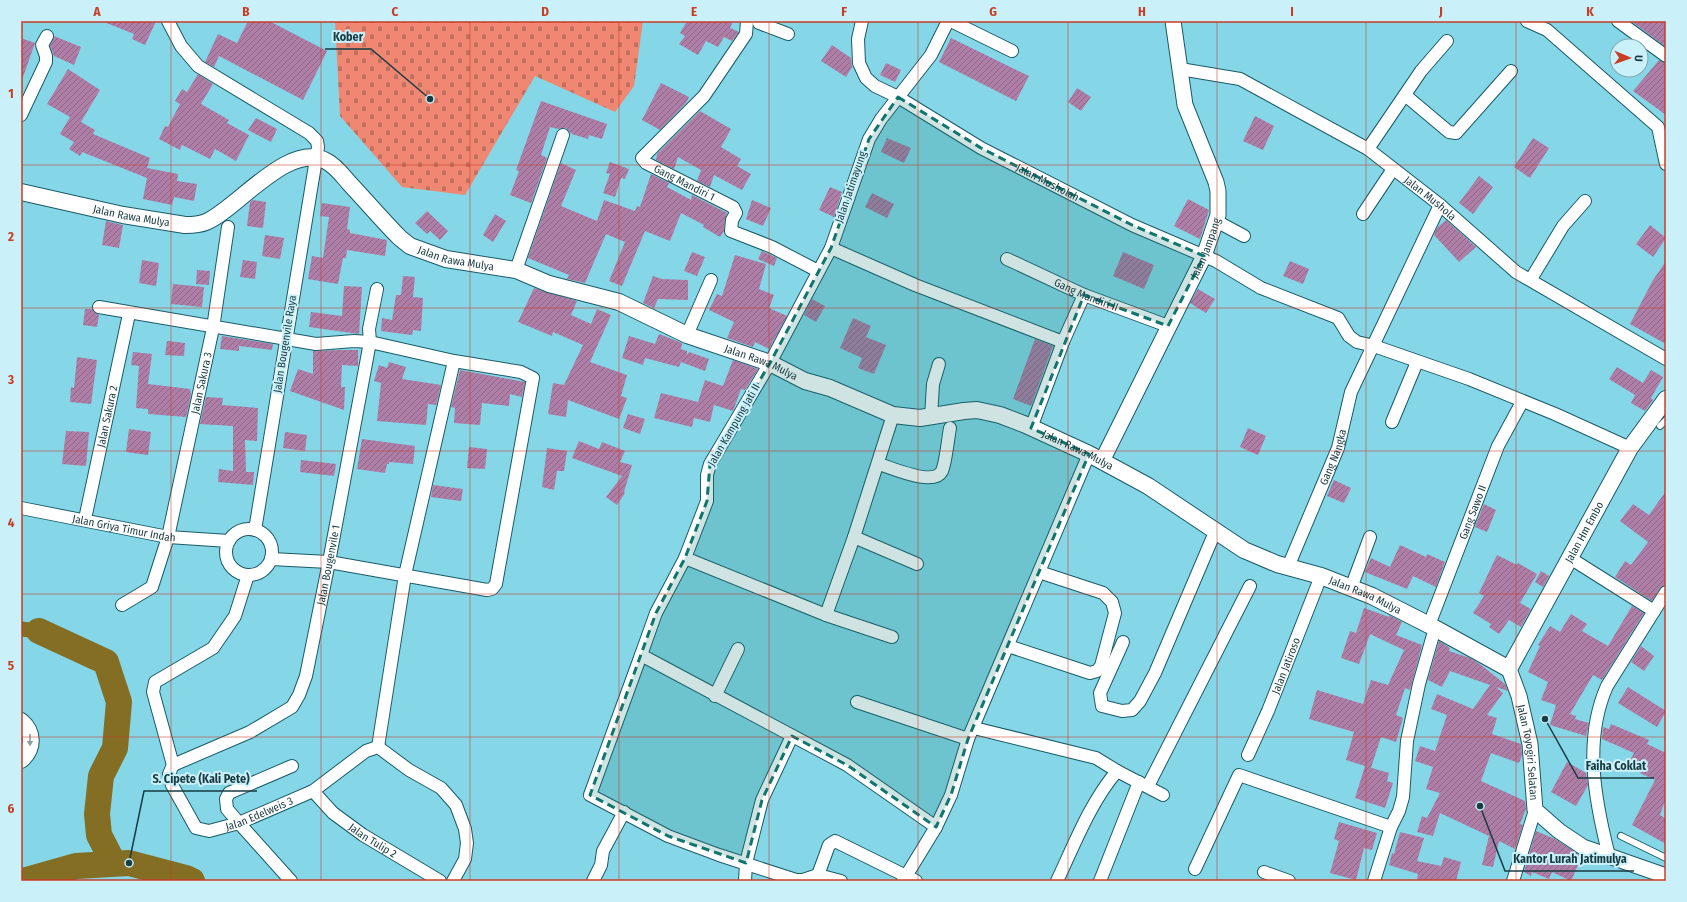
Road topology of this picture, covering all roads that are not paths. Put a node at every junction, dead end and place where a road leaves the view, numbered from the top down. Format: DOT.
graph roads {
  1 [pos="168,21"];
  2 [pos="747,21"];
  3 [pos="760,21"];
  4 [pos="862,21"];
  5 [pos="950,21"];
  6 [pos="1172,21"];
  7 [pos="1528,21"];
  8 [pos="1618,21"];
  9 [pos="1548,25"];
  10 [pos="788,34"];
  11 [pos="47,36"];
  12 [pos="1447,41"];
  13 [pos="1012,50"];
  14 [pos="1666,56"];
  15 [pos="1180,69"];
  16 [pos="1511,71"];
  17 [pos="1405,95"];
  18 [pos="898,97"];
  19 [pos="21,115"];
  20 [pos="1662,130"];
  21 [pos="563,135"];
  22 [pos="1368,149"];
  23 [pos="317,158"];
  24 [pos="1666,164"];
  25 [pos="1393,169"];
  26 [pos="21,192"];
  27 [pos="1585,200"];
  28 [pos="1440,205"];
  29 [pos="1363,214"];
  30 [pos="1216,221"];
  31 [pos="228,228"];
  32 [pos="1244,236"];
  33 [pos="830,248"];
  34 [pos="1204,256"];
  35 [pos="1007,259"];
  36 [pos="516,270"];
  37 [pos="818,272"];
  38 [pos="1531,279"];
  39 [pos="711,280"];
  40 [pos="377,289"];
  41 [pos="1084,295"];
  42 [pos="98,307"];
  43 [pos="129,314"];
  44 [pos="1168,326"];
  45 [pos="213,328"];
  46 [pos="687,335"];
  47 [pos="286,340"];
  48 [pos="370,342"];
  49 [pos="1063,342"];
  50 [pos="1374,346"];
  51 [pos="1666,359"];
  52 [pos="454,361"];
  53 [pos="1417,362"];
  54 [pos="770,363"];
  55 [pos="939,364"];
  56 [pos="1666,399"];
  57 [pos="1522,402"];
  58 [pos="893,415"];
  59 [pos="931,417"];
  60 [pos="1666,420"];
  61 [pos="1392,422"];
  62 [pos="1660,426"];
  63 [pos="950,428"];
  64 [pos="1031,428"];
  65 [pos="1630,448"];
  66 [pos="1096,458"];
  67 [pos="878,464"];
  68 [pos="21,508"];
  69 [pos="85,519"];
  70 [pos="255,530"];
  71 [pos="1215,532"];
  72 [pos="168,537"];
  73 [pos="854,537"];
  74 [pos="1370,537"];
  75 [pos="229,541"];
  76 [pos="685,558"];
  77 [pos="1570,558"];
  78 [pos="271,560"];
  79 [pos="329,562"];
  80 [pos="917,564"];
  81 [pos="1288,567"];
  82 [pos="1039,572"];
  83 [pos="248,575"];
  84 [pos="405,575"];
  85 [pos="1321,576"];
  86 [pos="1250,586"];
  87 [pos="1352,588"];
  88 [pos="1666,592"];
  89 [pos="122,605"];
  90 [pos="1654,611"];
  91 [pos="826,615"];
  92 [pos="1432,626"];
  93 [pos="892,637"];
  94 [pos="1123,642"];
  95 [pos="1008,646"];
  96 [pos="738,649"];
  97 [pos="641,655"];
  98 [pos="1508,669"];
  99 [pos="716,696"];
  100 [pos="857,702"];
  101 [pos="21,721"];
  102 [pos="974,728"];
  103 [pos="792,736"];
  104 [pos="968,739"];
  105 [pos="378,747"];
  106 [pos="1248,755"];
  107 [pos="21,760"];
  108 [pos="173,765"];
  109 [pos="292,766"];
  110 [pos="1117,771"];
  111 [pos="1144,784"];
  112 [pos="313,791"];
  113 [pos="1163,795"];
  114 [pos="1535,810"];
  115 [pos="624,812"];
  116 [pos="238,823"];
  117 [pos="936,827"];
  118 [pos="1391,827"];
  119 [pos="1621,836"];
  120 [pos="1609,856"];
  121 [pos="1666,858"];
  122 [pos="746,863"];
  123 [pos="1195,869"];
  124 [pos="1264,872"];
  125 [pos="818,876"];
  126 [pos="1661,877"];
  127 [pos="908,879"];
  128 [pos="291,881"];
  129 [pos="440,881"];
  130 [pos="453,881"];
  131 [pos="593,881"];
  132 [pos="744,881"];
  133 [pos="841,881"];
  134 [pos="1057,881"];
  135 [pos="1100,881"];
  136 [pos="1289,881"];
  137 [pos="1374,881"];
  138 [pos="1513,881"];
  1 -- 23 [label="street, Jalan Bougenvile Raya"];
  2 -- 37 [label="street, Gang Mandiri 1"];
  3 -- 10 [label="street"];
  4 -- 18 [label="street, Jalan Musholah"];
  5 -- 13 [label="street"];
  5 -- 18 [label="street, Jalan Jatimayung"];
  6 -- 15 [label="street, Jalan Jampang"];
  7 -- 9 [label="street"];
  8 -- 14 [label="street"];
  9 -- 20 [label="street"];
  11 -- 19 [label="street"];
  12 -- 17 [label="street"];
  15 -- 22 [label="street, Jalan Mushola"];
  15 -- 30 [label="street, Jalan Jampang"];
  16 -- 17 [label="street"];
  17 -- 22 [label="street"];
  18 -- 33 [label="street, Jalan Jatimayung"];
  18 -- 34 [label="street, Jalan Musholah"];
  20 -- 24 [label="street"];
  21 -- 36 [label="street"];
  22 -- 25 [label="street, Jalan Mushola"];
  23 -- 26 [label="main road, Jalan Rawa Mulya"];
  23 -- 36 [label="main road, Jalan Rawa Mulya"];
  23 -- 47 [label="street, Jalan Bougenvile Raya"];
  25 -- 28 [label="street, Jalan Mushola"];
  25 -- 29 [label="street"];
  27 -- 38 [label="street"];
  28 -- 38 [label="street, Jalan Mushola"];
  28 -- 50 [label="street, Gang Nangka"];
  30 -- 32 [label="street"];
  30 -- 34 [label="street, Jalan Jampang"];
  31 -- 45 [label="street, Jalan Sakura 3"];
  33 -- 37 [label="street, Jalan Jatimayung"];
  33 -- 49 [label="street"];
  34 -- 44 [label="street, Jalan Jampang"];
  34 -- 50 [label="street, Jalan Musholah"];
  35 -- 41 [label="street, Gang Mandiri II"];
  36 -- 46 [label="main road, Jalan Rawa Mulya"];
  37 -- 54 [label="street, Jalan Jatimayung"];
  38 -- 51 [label="street, Jalan Mushola"];
  39 -- 46 [label="street"];
  40 -- 48 [label="street, Jalan Bougenvile 1"];
  41 -- 44 [label="street, Gang Mandiri II"];
  41 -- 49 [label="street"];
  42 -- 43 [label="street"];
  43 -- 45 [label="street"];
  43 -- 69 [label="street, Jalan Sakura 2"];
  44 -- 66 [label="street, Jalan Jampang"];
  45 -- 47 [label="street"];
  45 -- 72 [label="street, Jalan Sakura 3"];
  46 -- 54 [label="main road, Jalan Rawa Mulya"];
  47 -- 48 [label="street"];
  47 -- 70 [label="street, Jalan Bougenvile Raya"];
  48 -- 52 [label="street"];
  48 -- 79 [label="street, Jalan Bougenvile 1"];
  49 -- 64 [label="street"];
  50 -- 53 [label="street, Jalan Musholah"];
  50 -- 81 [label="street, Gang Nangka"];
  52 -- 84 [label="street"];
  52 -- 84 [label="street"];
  53 -- 57 [label="street, Jalan Musholah"];
  53 -- 61 [label="street"];
  54 -- 58 [label="main road, Jalan Rawa Mulya"];
  54 -- 76 [label="street, Jalan Kampung Jati II"];
  55 -- 59 [label="street"];
  56 -- 65 [label="main road, Jalan Hm Embo"];
  57 -- 65 [label="street, Jalan Musholah"];
  57 -- 92 [label="street, Gang Sawo II"];
  58 -- 59 [label="main road, Jalan Rawa Mulya"];
  58 -- 67 [label="street"];
  59 -- 64 [label="main road, Jalan Rawa Mulya"];
  60 -- 62 [label="lane"];
  63 -- 67 [label="street"];
  64 -- 66 [label="main road, Jalan Rawa Mulya"];
  65 -- 77 [label="main road, Jalan Hm Embo"];
  66 -- 71 [label="main road, Jalan Rawa Mulya"];
  66 -- 82 [label="street"];
  67 -- 73 [label="street"];
  68 -- 69 [label="street, Jalan Griya Timur Indah"];
  69 -- 72 [label="street, Jalan Griya Timur Indah"];
  70 -- 75 [label="street"];
  70 -- 78 [label="street"];
  71 -- 81 [label="main road, Jalan Rawa Mulya"];
  71 -- 94 [label="street"];
  72 -- 75 [label="street, Jalan Griya Timur Indah"];
  72 -- 89 [label="street, Jalan Sakura 3"];
  73 -- 80 [label="street"];
  73 -- 91 [label="street"];
  74 -- 87 [label="street"];
  75 -- 83 [label="street"];
  76 -- 91 [label="street"];
  76 -- 97 [label="street, Jalan Kampung Jati II"];
  77 -- 90 [label="street"];
  77 -- 98 [label="main road, Jalan Hm Embo"];
  78 -- 79 [label="street"];
  78 -- 83 [label="street"];
  79 -- 84 [label="street"];
  79 -- 108 [label="street, Jalan Bougenvile 1"];
  81 -- 85 [label="main road, Jalan Rawa Mulya"];
  82 -- 95 [label="street"];
  82 -- 95 [label="street"];
  83 -- 108 [label="street, Jalan Edelweis 3"];
  84 -- 105 [label="street"];
  85 -- 87 [label="main road, Jalan Rawa Mulya"];
  85 -- 106 [label="street, Jalan Jatiroso"];
  86 -- 111 [label="street"];
  87 -- 92 [label="main road, Jalan Rawa Mulya"];
  88 -- 90 [label="street"];
  90 -- 120 [label="street"];
  91 -- 93 [label="street"];
  92 -- 98 [label="main road, Jalan Rawa Mulya"];
  92 -- 118 [label="street, Gang Sawo II"];
  95 -- 102 [label="street"];
  96 -- 99 [label="street"];
  97 -- 99 [label="street"];
  97 -- 115 [label="street, Jalan Kampung Jati II"];
  98 -- 114 [label="street, Jalan Toyogiri Selatan"];
  99 -- 103 [label="street"];
  100 -- 104 [label="street"];
  101 -- 107 [label="main road, one-way"];
  102 -- 104 [label="street"];
  102 -- 110 [label="street"];
  103 -- 117 [label="street"];
  103 -- 122 [label="street"];
  104 -- 117 [label="street"];
  105 -- 112 [label="street, Jalan Edelweis 3"];
  105 -- 130 [label="street"];
  108 -- 116 [label="street, Jalan Edelweis 3"];
  109 -- 116 [label="street"];
  110 -- 111 [label="street"];
  110 -- 134 [label="street"];
  111 -- 113 [label="street"];
  111 -- 135 [label="street"];
  112 -- 116 [label="street, Jalan Edelweis 3"];
  112 -- 129 [label="street, Jalan Tulip 2"];
  114 -- 120 [label="street, Jalan Toyogiri Selatan"];
  114 -- 138 [label="street"];
  115 -- 122 [label="street"];
  115 -- 131 [label="street"];
  116 -- 128 [label="street"];
  117 -- 127 [label="street"];
  118 -- 123 [label="street"];
  118 -- 137 [label="street, Gang Sawo II"];
  119 -- 121 [label="lane"];
  120 -- 126 [label="street, Jalan Toyogiri Selatan"];
  122 -- 125 [label="street"];
  122 -- 132 [label="street"];
  124 -- 136 [label="street"];
  125 -- 127 [label="street"];
  125 -- 133 [label="street"];
}
